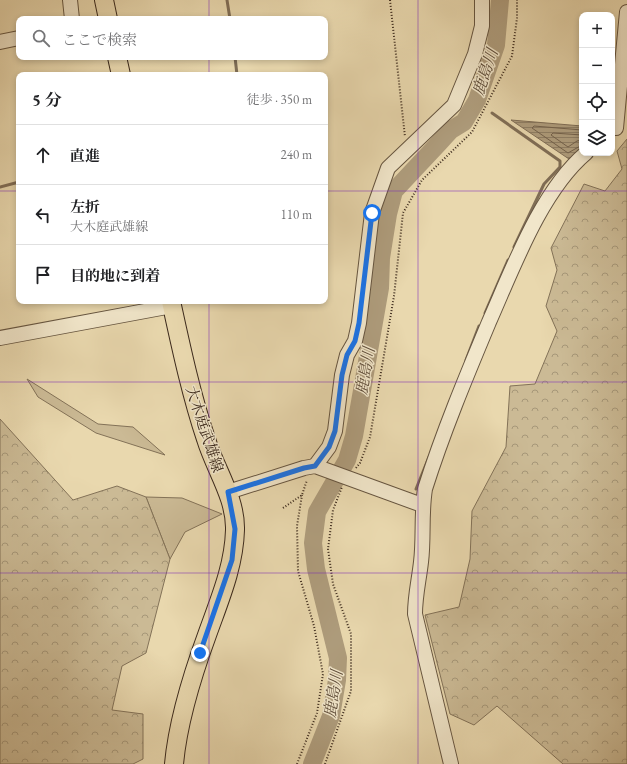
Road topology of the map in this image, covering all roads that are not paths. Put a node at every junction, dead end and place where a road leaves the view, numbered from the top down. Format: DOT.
graph roads {
  1 [pos="70,0"];
  2 [pos="104,0"];
  3 [pos="482,0"];
  4 [pos="627,12"];
  5 [pos="72,16"];
  6 [pos="107,16"];
  7 [pos="16,39"];
  8 [pos="0,42"];
  9 [pos="118,60"];
  10 [pos="120,72"];
  11 [pos="618,128"];
  12 [pos="582,156"];
  13 [pos="167,304"];
  14 [pos="172,304"];
  15 [pos="0,338"];
  16 [pos="313,467"];
  17 [pos="228,492"];
  18 [pos="422,505"];
  19 [pos="174,764"];
  20 [pos="451,764"];
  1 -- 5 [label="street"];
  2 -- 6 [label="main road"];
  3 -- 16 [label="street"];
  4 -- 11 [label="street"];
  7 -- 8 [label="street"];
  9 -- 10 [label="main road"];
  12 -- 18 [label="street"];
  13 -- 15 [label="street"];
  14 -- 17 [label="main road, 大木庭武雄線"];
  16 -- 17 [label="street"];
  16 -- 18 [label="street"];
  17 -- 19 [label="main road, 大木庭武雄線"];
  18 -- 20 [label="street"];
}
